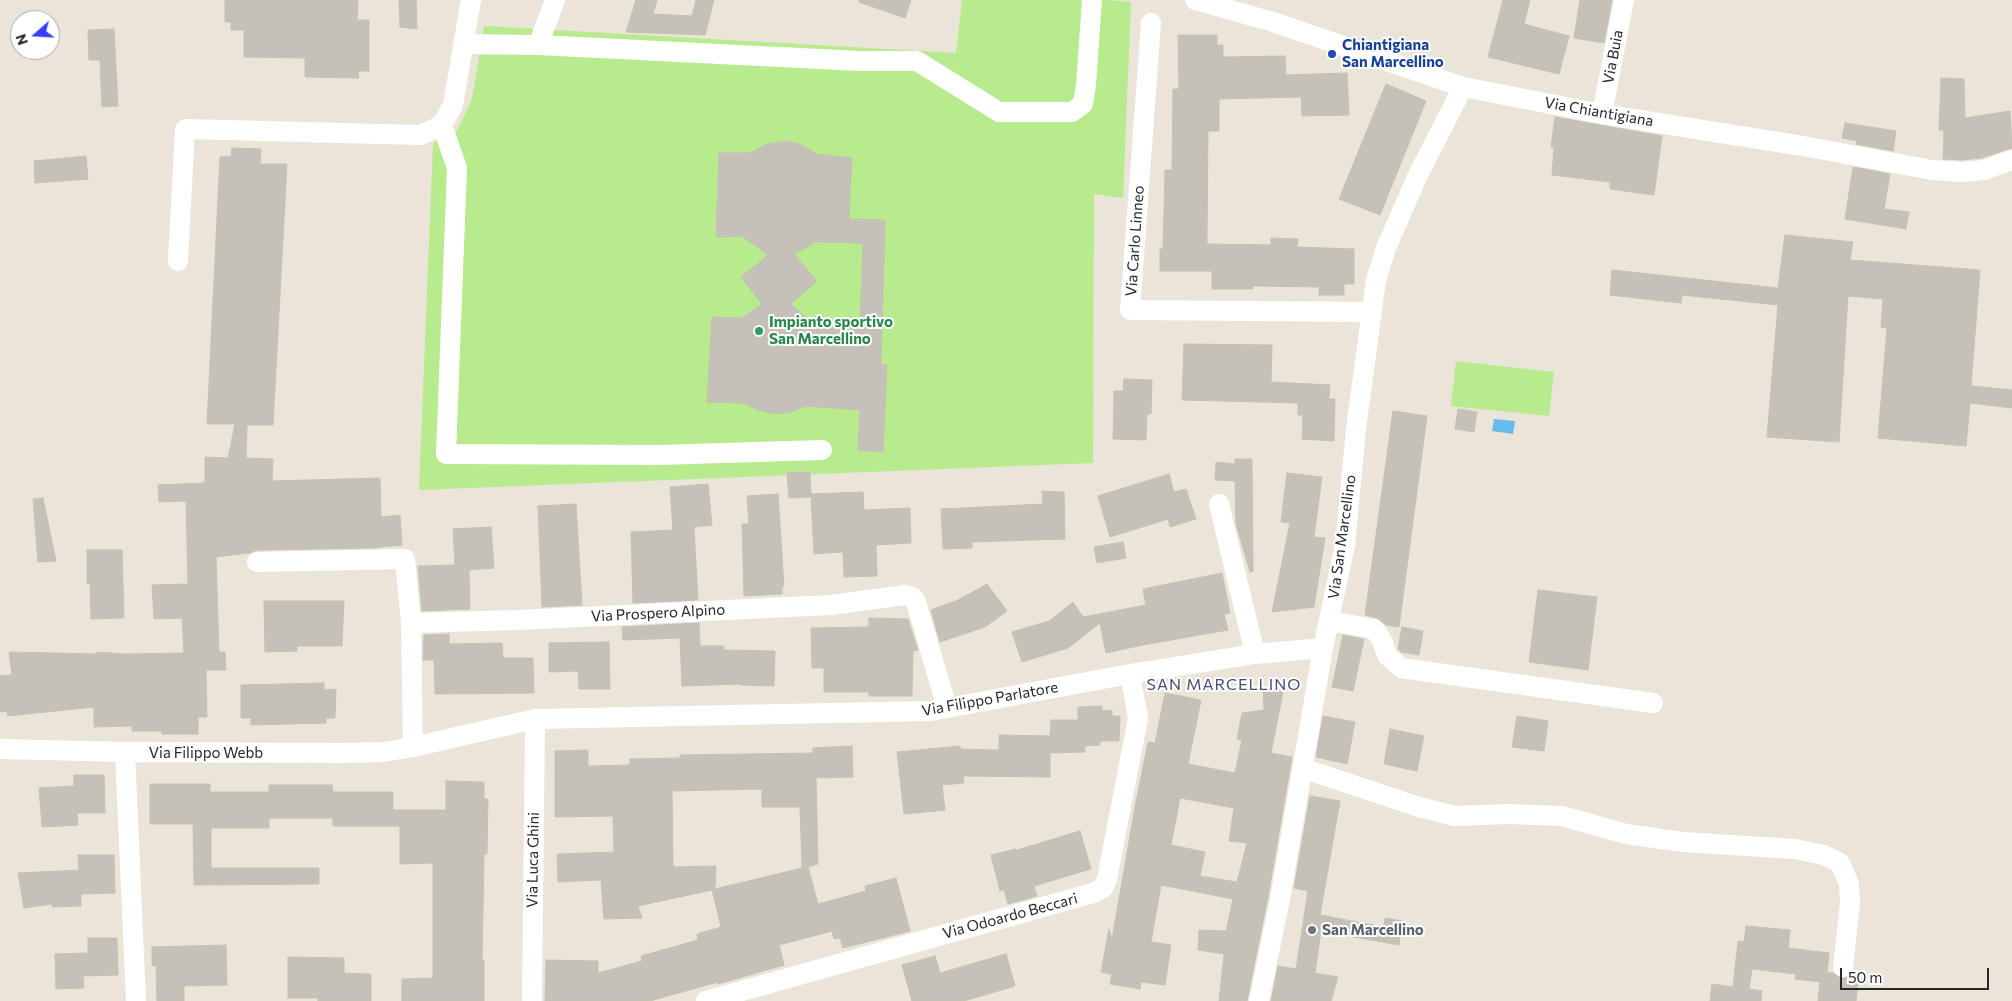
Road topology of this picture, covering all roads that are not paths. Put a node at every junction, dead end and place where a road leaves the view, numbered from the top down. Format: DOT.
graph roads {
  1 [pos="471,0"];
  2 [pos="555,0"];
  3 [pos="1092,0"];
  4 [pos="1195,0"];
  5 [pos="1624,0"];
  6 [pos="1151,23"];
  7 [pos="464,44"];
  8 [pos="538,45"];
  9 [pos="1463,87"];
  10 [pos="1602,114"];
  11 [pos="442,126"];
  12 [pos="2012,160"];
  13 [pos="178,261"];
  14 [pos="1371,312"];
  15 [pos="822,450"];
  16 [pos="1219,504"];
  17 [pos="257,562"];
  18 [pos="1330,621"];
  19 [pos="411,623"];
  20 [pos="1323,648"];
  21 [pos="1256,654"];
  22 [pos="1130,674"];
  23 [pos="1653,703"];
  24 [pos="947,708"];
  25 [pos="534,719"];
  26 [pos="413,747"];
  27 [pos="0,749"];
  28 [pos="124,752"];
  29 [pos="1302,768"];
  30 [pos="1844,967"];
  31 [pos="136,1001"];
  32 [pos="532,1001"];
  33 [pos="706,1001"];
  34 [pos="1259,1001"];
  1 -- 7 [label="street"];
  2 -- 8 [label="street"];
  3 -- 8 [label="street"];
  4 -- 9 [label="street, Via Chiantigiana"];
  5 -- 10 [label="street, Via Buia"];
  6 -- 14 [label="street, Via Carlo Linneo"];
  7 -- 8 [label="street"];
  7 -- 11 [label="street"];
  9 -- 10 [label="street, Via Chiantigiana"];
  9 -- 14 [label="street, Via San Marcellino"];
  10 -- 12 [label="street, Via Chiantigiana"];
  11 -- 13 [label="street"];
  11 -- 15 [label="street"];
  14 -- 18 [label="street, Via San Marcellino"];
  16 -- 21 [label="street"];
  17 -- 19 [label="street"];
  18 -- 20 [label="street, Via San Marcellino"];
  18 -- 23 [label="street"];
  19 -- 24 [label="street, Via Prospero Alpino"];
  19 -- 26 [label="street"];
  20 -- 21 [label="street, Via Filippo Parlatore"];
  20 -- 29 [label="street, Via San Marcellino"];
  21 -- 22 [label="street, Via Filippo Parlatore"];
  22 -- 24 [label="street, Via Filippo Parlatore"];
  22 -- 33 [label="street, Via Odoardo Beccari"];
  24 -- 25 [label="street, Via Filippo Parlatore"];
  25 -- 26 [label="street, Via Filippo Parlatore"];
  25 -- 32 [label="street, Via Luca Ghini"];
  26 -- 28 [label="street, Via Filippo Webb"];
  27 -- 28 [label="street, Via Filippo Webb"];
  28 -- 31 [label="street"];
  29 -- 30 [label="street"];
  29 -- 34 [label="street, Via San Marcellino"];
}
